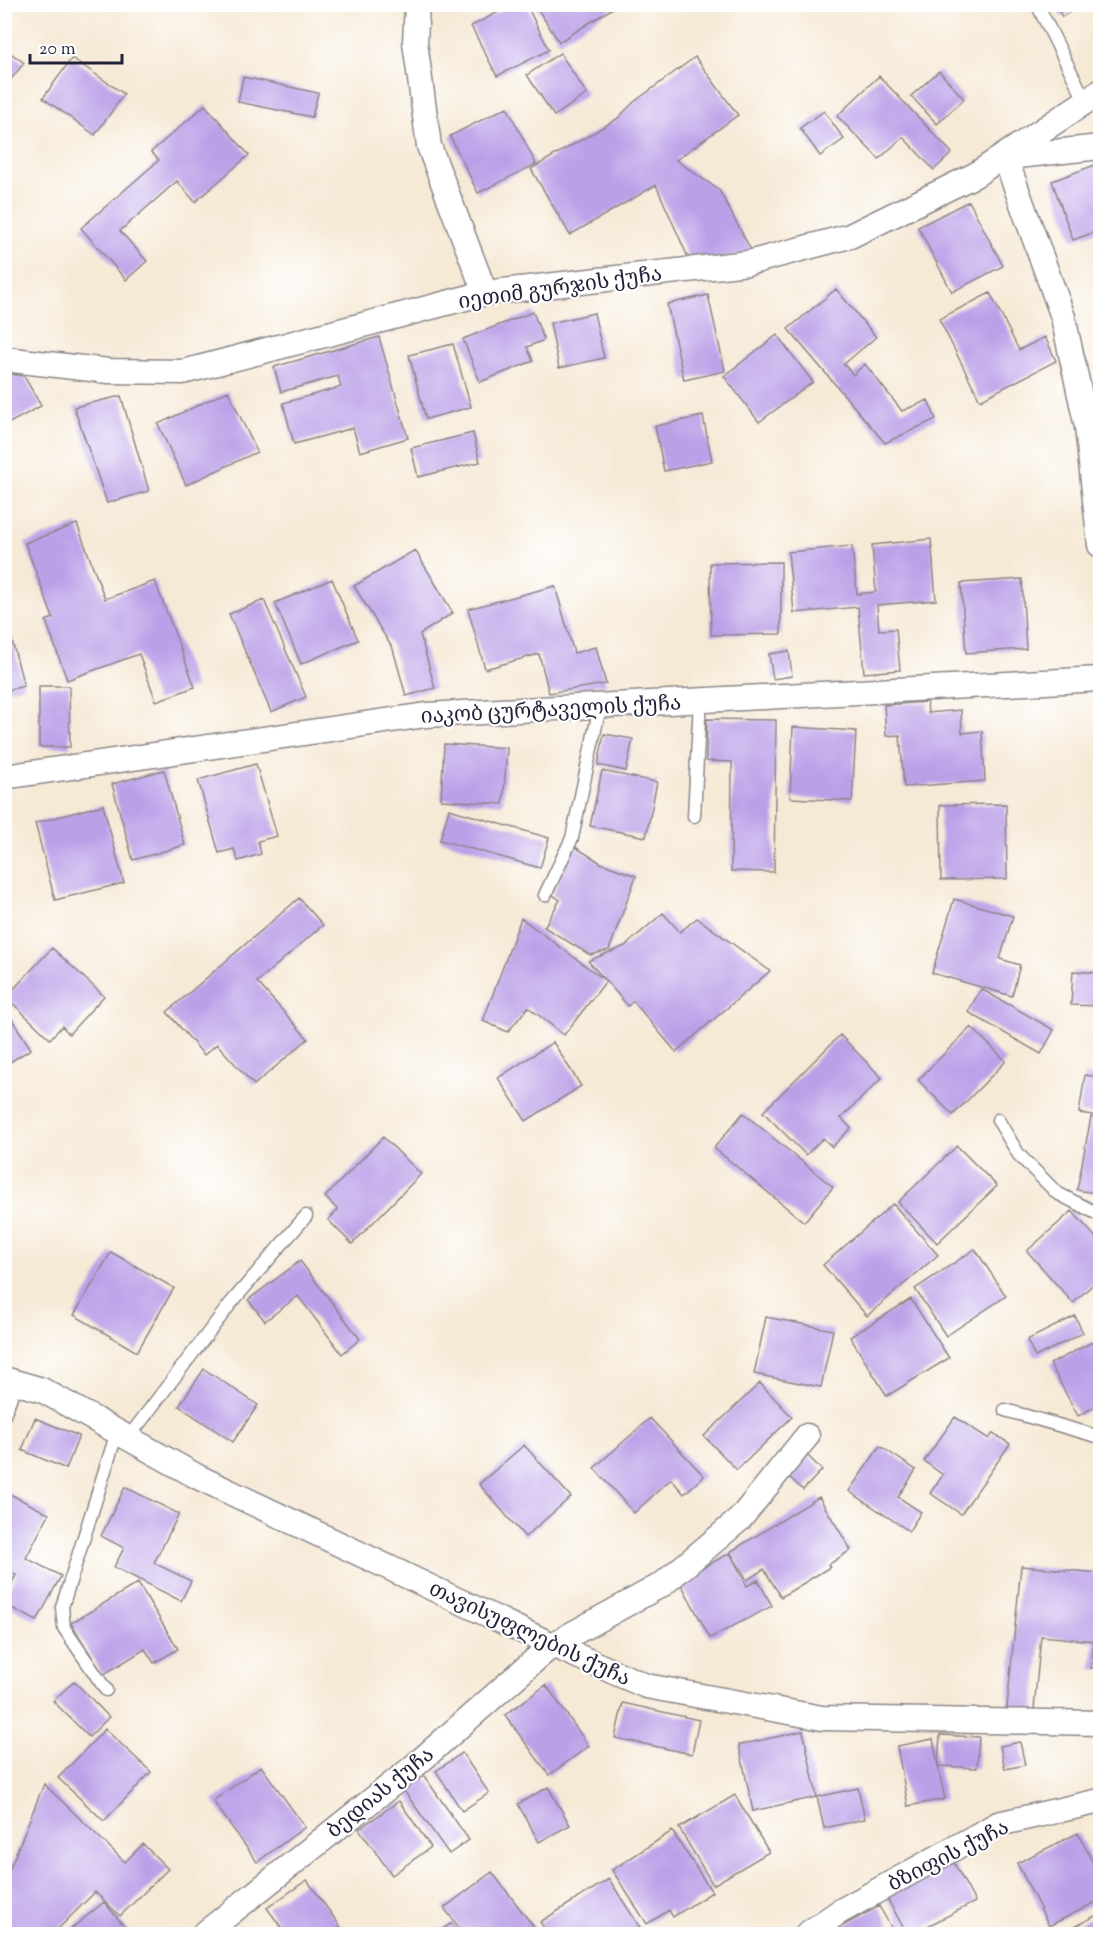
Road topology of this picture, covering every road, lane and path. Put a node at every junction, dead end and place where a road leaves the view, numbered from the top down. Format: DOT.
graph roads {
  1 [pos="417,4"];
  2 [pos="1037,4"];
  3 [pos="1093,97"];
  4 [pos="1101,147"];
  5 [pos="1005,157"];
  6 [pos="485,293"];
  7 [pos="4,359"];
  8 [pos="1101,545"];
  9 [pos="1101,678"];
  10 [pos="700,700"];
  11 [pos="600,706"];
  12 [pos="4,777"];
  13 [pos="694,816"];
  14 [pos="545,896"];
  15 [pos="998,1120"];
  16 [pos="1101,1215"];
  17 [pos="306,1216"];
  18 [pos="10,1381"];
  19 [pos="1005,1410"];
  20 [pos="4,1415"];
  21 [pos="122,1435"];
  22 [pos="807,1436"];
  23 [pos="1101,1437"];
  24 [pos="552,1645"];
  25 [pos="106,1690"];
  26 [pos="1101,1723"];
  27 [pos="1101,1801"];
  28 [pos="204,1935"];
  29 [pos="807,1935"];
  1 -- 6 [label="street"];
  2 -- 3 [label="lane"];
  3 -- 5 [label="street"];
  4 -- 5 [label="street, იეთიმ გურჯის ქუჩა"];
  5 -- 6 [label="street, იეთიმ გურჯის ქუჩა"];
  5 -- 8 [label="street"];
  6 -- 7 [label="street, იეთიმ გურჯის ქუჩა"];
  9 -- 10 [label="street, იაკობ ცურტაველის ქუჩა"];
  10 -- 11 [label="street, იაკობ ცურტაველის ქუჩა"];
  10 -- 13 [label="lane"];
  11 -- 12 [label="street, იაკობ ცურტაველის ქუჩა"];
  11 -- 14 [label="lane"];
  15 -- 16 [label="lane"];
  17 -- 21 [label="lane"];
  18 -- 20 [label="lane"];
  18 -- 21 [label="street, თავისუფლების ქუჩა"];
  19 -- 23 [label="lane"];
  21 -- 24 [label="street, თავისუფლების ქუჩა"];
  21 -- 25 [label="lane"];
  22 -- 24 [label="street, ბედიას ქუჩა"];
  24 -- 26 [label="street, თავისუფლების ქუჩა"];
  24 -- 28 [label="street, ბედიას ქუჩა"];
  27 -- 29 [label="street, ბზიფის ქუჩა"];
}
